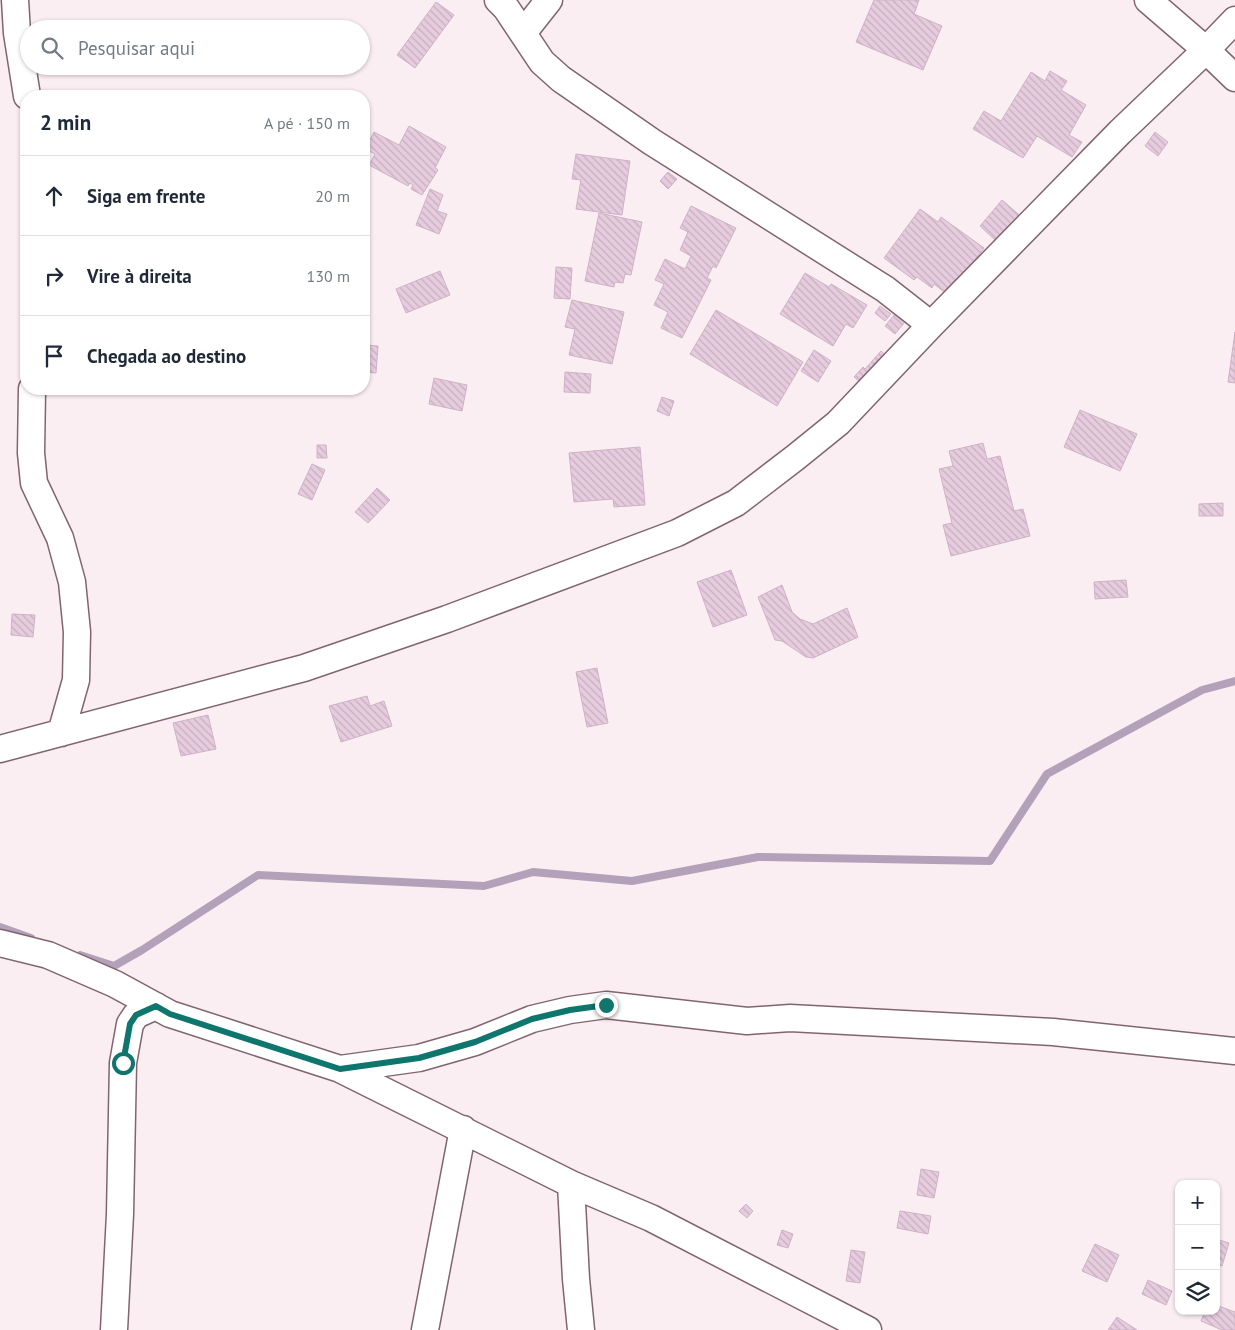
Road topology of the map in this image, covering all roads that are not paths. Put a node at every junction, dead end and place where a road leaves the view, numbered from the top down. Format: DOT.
graph roads {
  1 [pos="15,0"];
  2 [pos="498,0"];
  3 [pos="549,0"];
  4 [pos="1148,0"];
  5 [pos="1235,20"];
  6 [pos="523,33"];
  7 [pos="1206,50"];
  8 [pos="20,51"];
  9 [pos="24,75"];
  10 [pos="1235,78"];
  11 [pos="26,90"];
  12 [pos="931,325"];
  13 [pos="32,395"];
  14 [pos="61,733"];
  15 [pos="0,749"];
  16 [pos="0,942"];
  17 [pos="156,1006"];
  18 [pos="1235,1051"];
  19 [pos="340,1069"];
  20 [pos="463,1129"];
  21 [pos="571,1184"];
  22 [pos="114,1330"];
  23 [pos="425,1330"];
  24 [pos="581,1330"];
  25 [pos="868,1330"];
  1 -- 8 [label="street"];
  2 -- 6 [label="street"];
  3 -- 6 [label="street"];
  4 -- 7 [label="street"];
  5 -- 7 [label="street"];
  6 -- 12 [label="street"];
  7 -- 10 [label="street"];
  7 -- 12 [label="street"];
  9 -- 11 [label="street"];
  12 -- 14 [label="street"];
  13 -- 14 [label="street"];
  14 -- 15 [label="street"];
  16 -- 17 [label="street"];
  17 -- 19 [label="street"];
  17 -- 22 [label="street"];
  18 -- 19 [label="street"];
  19 -- 20 [label="street"];
  20 -- 21 [label="street"];
  20 -- 23 [label="street"];
  21 -- 24 [label="street"];
  21 -- 25 [label="street"];
}
